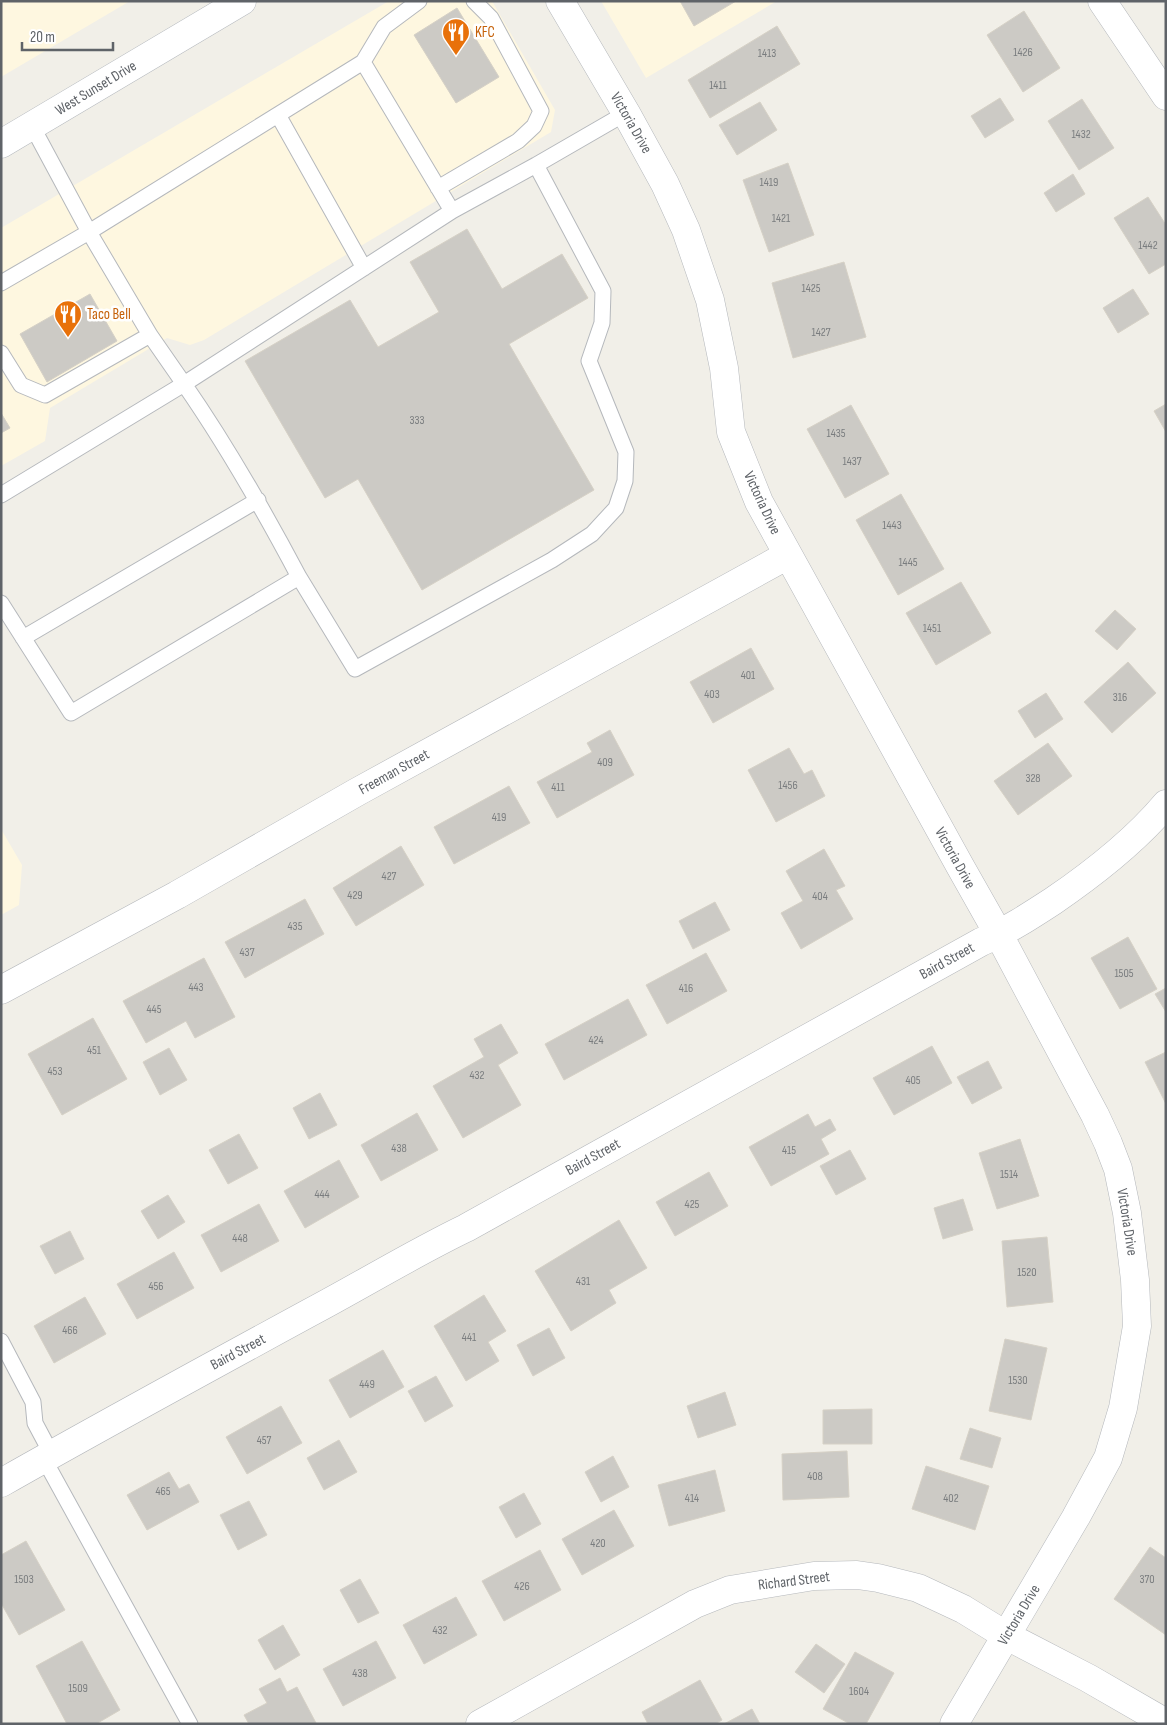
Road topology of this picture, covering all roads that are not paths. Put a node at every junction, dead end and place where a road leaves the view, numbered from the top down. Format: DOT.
graph roads {
  1 [pos="419,1"];
  2 [pos="474,1"];
  3 [pos="560,1"];
  4 [pos="1102,1"];
  5 [pos="229,5"];
  6 [pos="363,62"];
  7 [pos="1166,96"];
  8 [pos="626,113"];
  9 [pos="278,115"];
  10 [pos="32,126"];
  11 [pos="1,144"];
  12 [pos="536,165"];
  13 [pos="438,188"];
  14 [pos="452,211"];
  15 [pos="89,232"];
  16 [pos="364,268"];
  17 [pos="1,283"];
  18 [pos="150,335"];
  19 [pos="1,353"];
  20 [pos="184,384"];
  21 [pos="1,495"];
  22 [pos="258,500"];
  23 [pos="788,555"];
  24 [pos="299,577"];
  25 [pos="1,602"];
  26 [pos="23,638"];
  27 [pos="1166,804"];
  28 [pos="999,935"];
  29 [pos="1,990"];
  30 [pos="1,1341"];
  31 [pos="48,1457"];
  32 [pos="1,1483"];
  33 [pos="1007,1636"];
  34 [pos="1166,1723"];
  35 [pos="190,1724"];
  36 [pos="480,1724"];
  37 [pos="954,1724"];
  1 -- 6 [label="lane"];
  2 -- 13 [label="lane"];
  3 -- 8 [label="street, Victoria Drive"];
  4 -- 7 [label="street"];
  5 -- 10 [label="street, West Sunset Drive"];
  6 -- 9 [label="lane"];
  6 -- 13 [label="lane"];
  8 -- 12 [label="lane"];
  8 -- 23 [label="street, Victoria Drive"];
  9 -- 15 [label="lane"];
  9 -- 16 [label="lane"];
  10 -- 11 [label="street, West Sunset Drive"];
  10 -- 15 [label="lane"];
  12 -- 14 [label="lane"];
  12 -- 24 [label="lane"];
  13 -- 14 [label="lane"];
  14 -- 16 [label="lane"];
  15 -- 17 [label="lane"];
  15 -- 18 [label="lane"];
  16 -- 20 [label="lane"];
  18 -- 19 [label="lane"];
  18 -- 20 [label="lane"];
  20 -- 21 [label="lane"];
  20 -- 22 [label="lane"];
  22 -- 24 [label="lane"];
  22 -- 26 [label="lane"];
  23 -- 28 [label="street, Victoria Drive"];
  23 -- 29 [label="street, Freeman Street"];
  24 -- 26 [label="lane"];
  25 -- 26 [label="lane"];
  27 -- 28 [label="street, Baird Street"];
  28 -- 31 [label="street, Baird Street"];
  28 -- 33 [label="street, Victoria Drive"];
  30 -- 31 [label="lane"];
  31 -- 32 [label="street, Baird Street"];
  31 -- 35 [label="lane"];
  33 -- 34 [label="street, Richard Street"];
  33 -- 36 [label="street, Richard Street"];
  33 -- 37 [label="street, Victoria Drive"];
}
